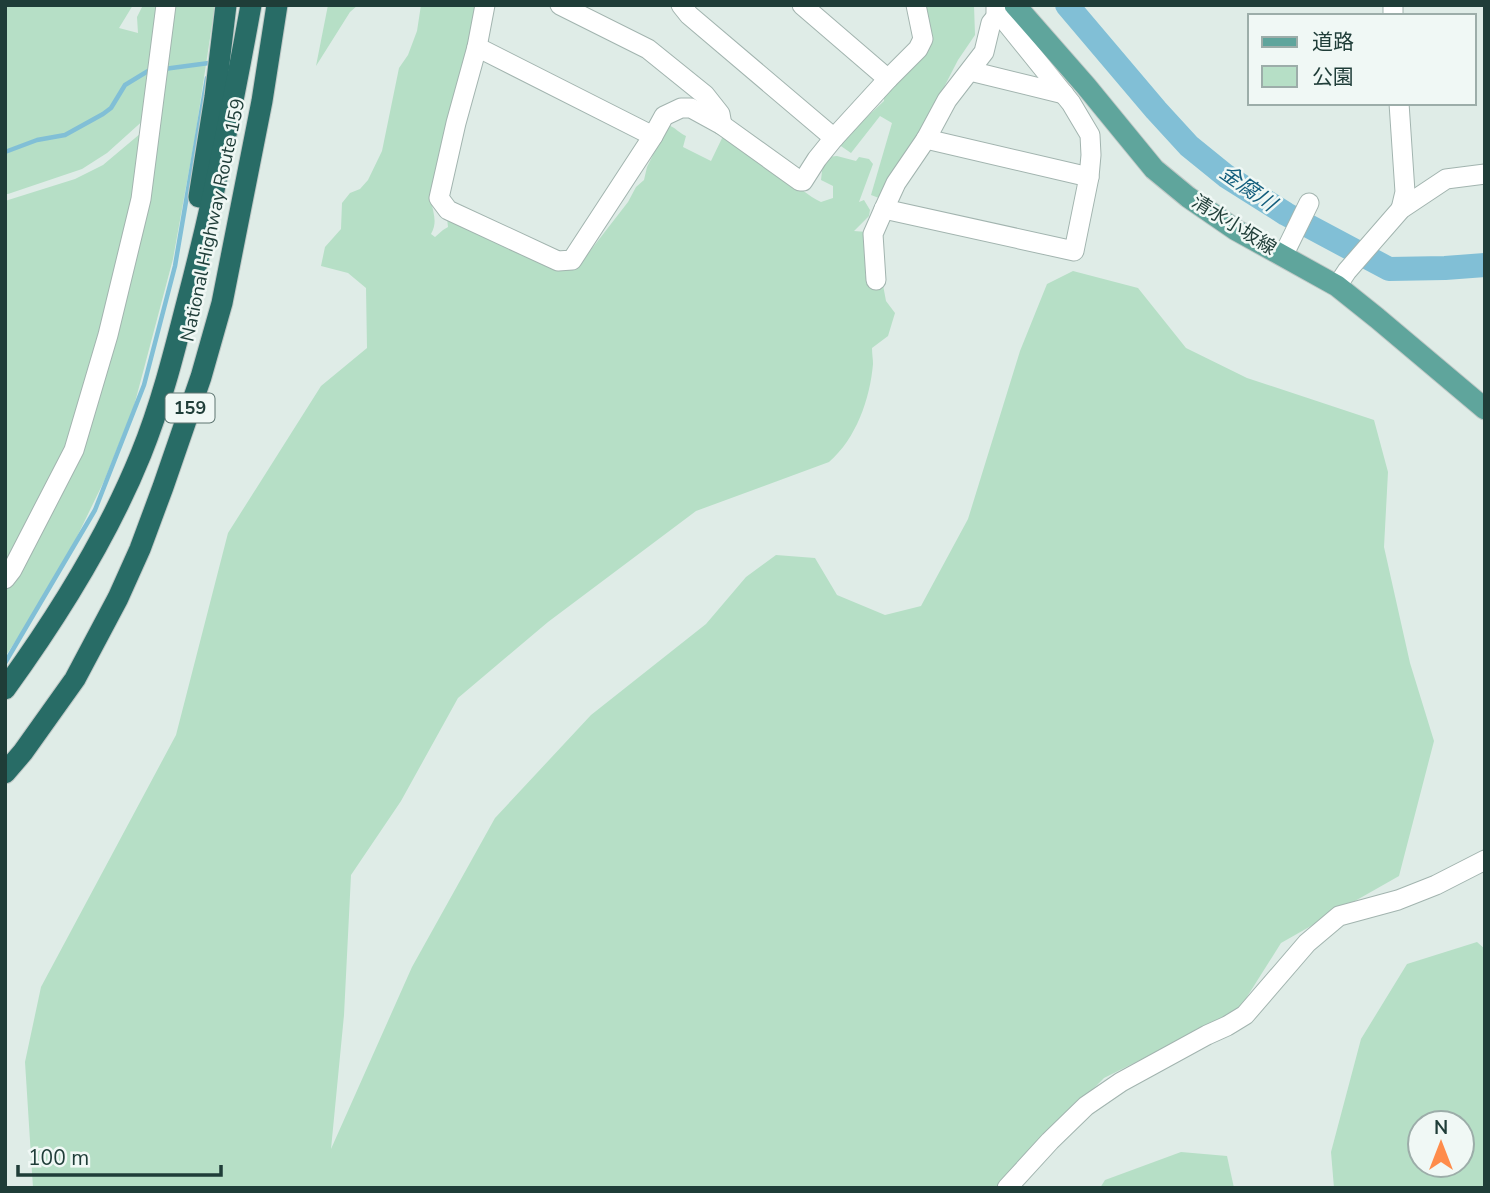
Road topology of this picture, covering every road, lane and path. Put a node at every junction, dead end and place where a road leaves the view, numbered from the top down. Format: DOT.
graph roads {
  1 [pos="166,5"];
  2 [pos="226,5"];
  3 [pos="251,5"];
  4 [pos="277,5"];
  5 [pos="292,5"];
  6 [pos="485,5"];
  7 [pos="560,5"];
  8 [pos="681,5"];
  9 [pos="802,5"];
  10 [pos="916,5"];
  11 [pos="1015,5"];
  12 [pos="996,11"];
  13 [pos="477,47"];
  14 [pos="970,71"];
  15 [pos="888,79"];
  16 [pos="1064,94"];
  17 [pos="1399,105"];
  18 [pos="723,125"];
  19 [pos="653,136"];
  20 [pos="834,138"];
  21 [pos="926,139"];
  22 [pos="1485,174"];
  23 [pos="1089,177"];
  24 [pos="1309,203"];
  25 [pos="884,209"];
  26 [pos="1395,216"];
  27 [pos="234,244"];
  28 [pos="1287,250"];
  29 [pos="1342,279"];
  30 [pos="876,280"];
  31 [pos="167,378"];
  32 [pos="1485,410"];
  33 [pos="5,579"];
  34 [pos="5,689"];
  35 [pos="5,773"];
  36 [pos="1485,860"];
  37 [pos="1007,1188"];
  1 -- 33 [label="street"];
  2 -- 31 [label="highway, 159"];
  3 -- 31 [label="highway, National Highway Route 159 / 159"];
  4 -- 27 [label="highway, National Highway Route 159 / 159"];
  5 -- 27 [label="highway, 159"];
  6 -- 13 [label="street"];
  7 -- 18 [label="street"];
  8 -- 20 [label="street"];
  9 -- 15 [label="street"];
  10 -- 15 [label="street"];
  11 -- 28 [label="main road, 清水小坂線"];
  12 -- 14 [label="street"];
  12 -- 16 [label="street"];
  13 -- 19 [label="street"];
  13 -- 19 [label="street"];
  14 -- 16 [label="street"];
  14 -- 21 [label="street"];
  15 -- 20 [label="street"];
  16 -- 23 [label="street"];
  17 -- 26 [label="street"];
  18 -- 19 [label="street"];
  18 -- 20 [label="street"];
  21 -- 23 [label="street"];
  21 -- 25 [label="street"];
  22 -- 26 [label="street"];
  23 -- 25 [label="street"];
  24 -- 28 [label="street"];
  25 -- 30 [label="street"];
  26 -- 29 [label="street"];
  27 -- 35 [label="highway, National Highway Route 159 / 159"];
  28 -- 29 [label="main road, 清水小坂線"];
  29 -- 32 [label="main road, 清水小坂線"];
  31 -- 34 [label="highway, National Highway Route 159 / 159"];
  36 -- 37 [label="street"];
}
